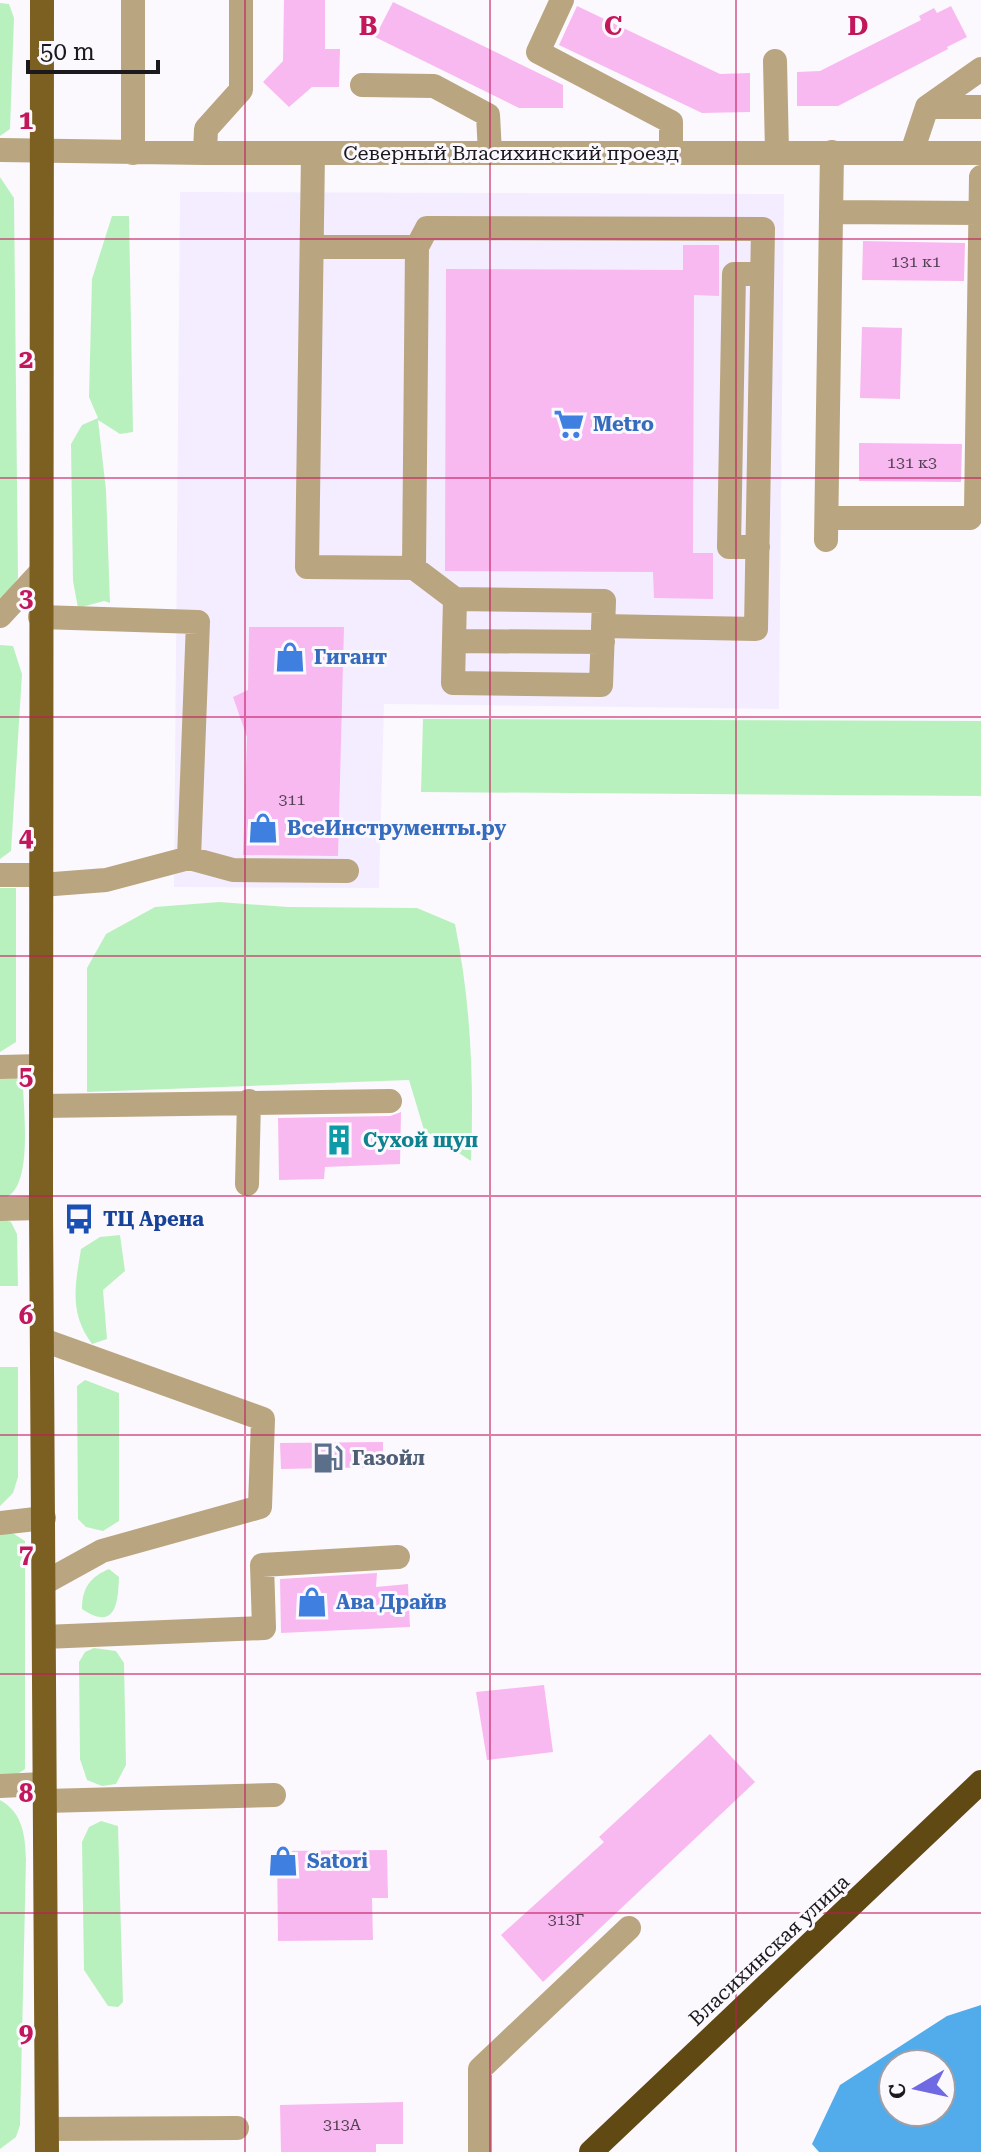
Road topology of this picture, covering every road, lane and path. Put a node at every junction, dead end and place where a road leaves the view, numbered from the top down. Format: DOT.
graph roads {
  1 [pos="42,0"];
  2 [pos="133,0"];
  3 [pos="241,0"];
  4 [pos="562,0"];
  5 [pos="775,61"];
  6 [pos="981,69"];
  7 [pos="362,85"];
  8 [pos="927,107"];
  9 [pos="981,107"];
  10 [pos="0,150"];
  11 [pos="42,151"];
  12 [pos="671,152"];
  13 [pos="777,152"];
  14 [pos="832,152"];
  15 [pos="912,152"];
  16 [pos="133,153"];
  17 [pos="205,153"];
  18 [pos="313,153"];
  19 [pos="490,153"];
  20 [pos="981,153"];
  21 [pos="981,177"];
  22 [pos="831,212"];
  23 [pos="980,213"];
  24 [pos="312,247"];
  25 [pos="417,247"];
  26 [pos="414,568"];
  27 [pos="40,573"];
  28 [pos="455,599"];
  29 [pos="0,616"];
  30 [pos="40,617"];
  31 [pos="603,634"];
  32 [pos="454,641"];
  33 [pos="189,858"];
  34 [pos="347,871"];
  35 [pos="0,875"];
  36 [pos="41,880"];
  37 [pos="41,1066"];
  38 [pos="0,1067"];
  39 [pos="249,1101"];
  40 [pos="390,1101"];
  41 [pos="41,1106"];
  42 [pos="247,1184"];
  43 [pos="41,1208"];
  44 [pos="0,1209"];
  45 [pos="43,1340"];
  46 [pos="44,1518"];
  47 [pos="0,1523"];
  48 [pos="398,1557"];
  49 [pos="44,1583"];
  50 [pos="44,1637"];
  51 [pos="981,1782"];
  52 [pos="0,1786"];
  53 [pos="44,1792"];
  54 [pos="274,1795"];
  55 [pos="629,1928"];
  56 [pos="237,2128"];
  57 [pos="47,2140"];
  58 [pos="480,2152"];
  59 [pos="591,2152"];
  1 -- 11 [label="main road"];
  2 -- 16 [label="street"];
  3 -- 17 [label="street"];
  4 -- 12 [label="street"];
  5 -- 13 [label="street"];
  6 -- 8 [label="street"];
  7 -- 19 [label="street"];
  8 -- 9 [label="street"];
  8 -- 15 [label="street"];
  10 -- 11 [label="street, Северный Власихинский проезд"];
  11 -- 16 [label="street, Северный Власихинский проезд"];
  11 -- 27 [label="main road"];
  12 -- 13 [label="street, Северный Власихинский проезд"];
  12 -- 19 [label="street, Северный Власихинский проезд"];
  13 -- 14 [label="street, Северный Власихинский проезд"];
  14 -- 15 [label="street, Северный Власихинский проезд"];
  14 -- 22 [label="street"];
  15 -- 20 [label="street, Северный Власихинский проезд"];
  16 -- 17 [label="street, Северный Власихинский проезд"];
  17 -- 18 [label="street, Северный Власихинский проезд"];
  18 -- 19 [label="street, Северный Власихинский проезд"];
  18 -- 24 [label="street"];
  21 -- 23 [label="street"];
  22 -- 23 [label="street"];
  22 -- 23 [label="street"];
  24 -- 25 [label="street"];
  24 -- 26 [label="street"];
  25 -- 26 [label="street"];
  25 -- 31 [label="street"];
  26 -- 28 [label="street"];
  27 -- 29 [label="street"];
  27 -- 30 [label="main road"];
  28 -- 31 [label="street"];
  28 -- 32 [label="street"];
  30 -- 33 [label="street"];
  30 -- 36 [label="main road"];
  31 -- 32 [label="street"];
  31 -- 32 [label="street"];
  33 -- 34 [label="street"];
  33 -- 36 [label="street"];
  35 -- 36 [label="street"];
  36 -- 37 [label="main road"];
  37 -- 38 [label="street"];
  37 -- 41 [label="main road"];
  39 -- 40 [label="street"];
  39 -- 41 [label="street"];
  39 -- 42 [label="street"];
  41 -- 43 [label="main road"];
  43 -- 44 [label="street"];
  43 -- 45 [label="main road"];
  45 -- 46 [label="main road"];
  45 -- 49 [label="street"];
  46 -- 47 [label="street"];
  46 -- 49 [label="main road"];
  48 -- 50 [label="street"];
  49 -- 50 [label="main road"];
  50 -- 53 [label="main road"];
  51 -- 59 [label="highway, Власихинская улица"];
  52 -- 53 [label="street"];
  53 -- 54 [label="street"];
  53 -- 57 [label="main road"];
  55 -- 58 [label="street"];
  56 -- 57 [label="street"];
}
